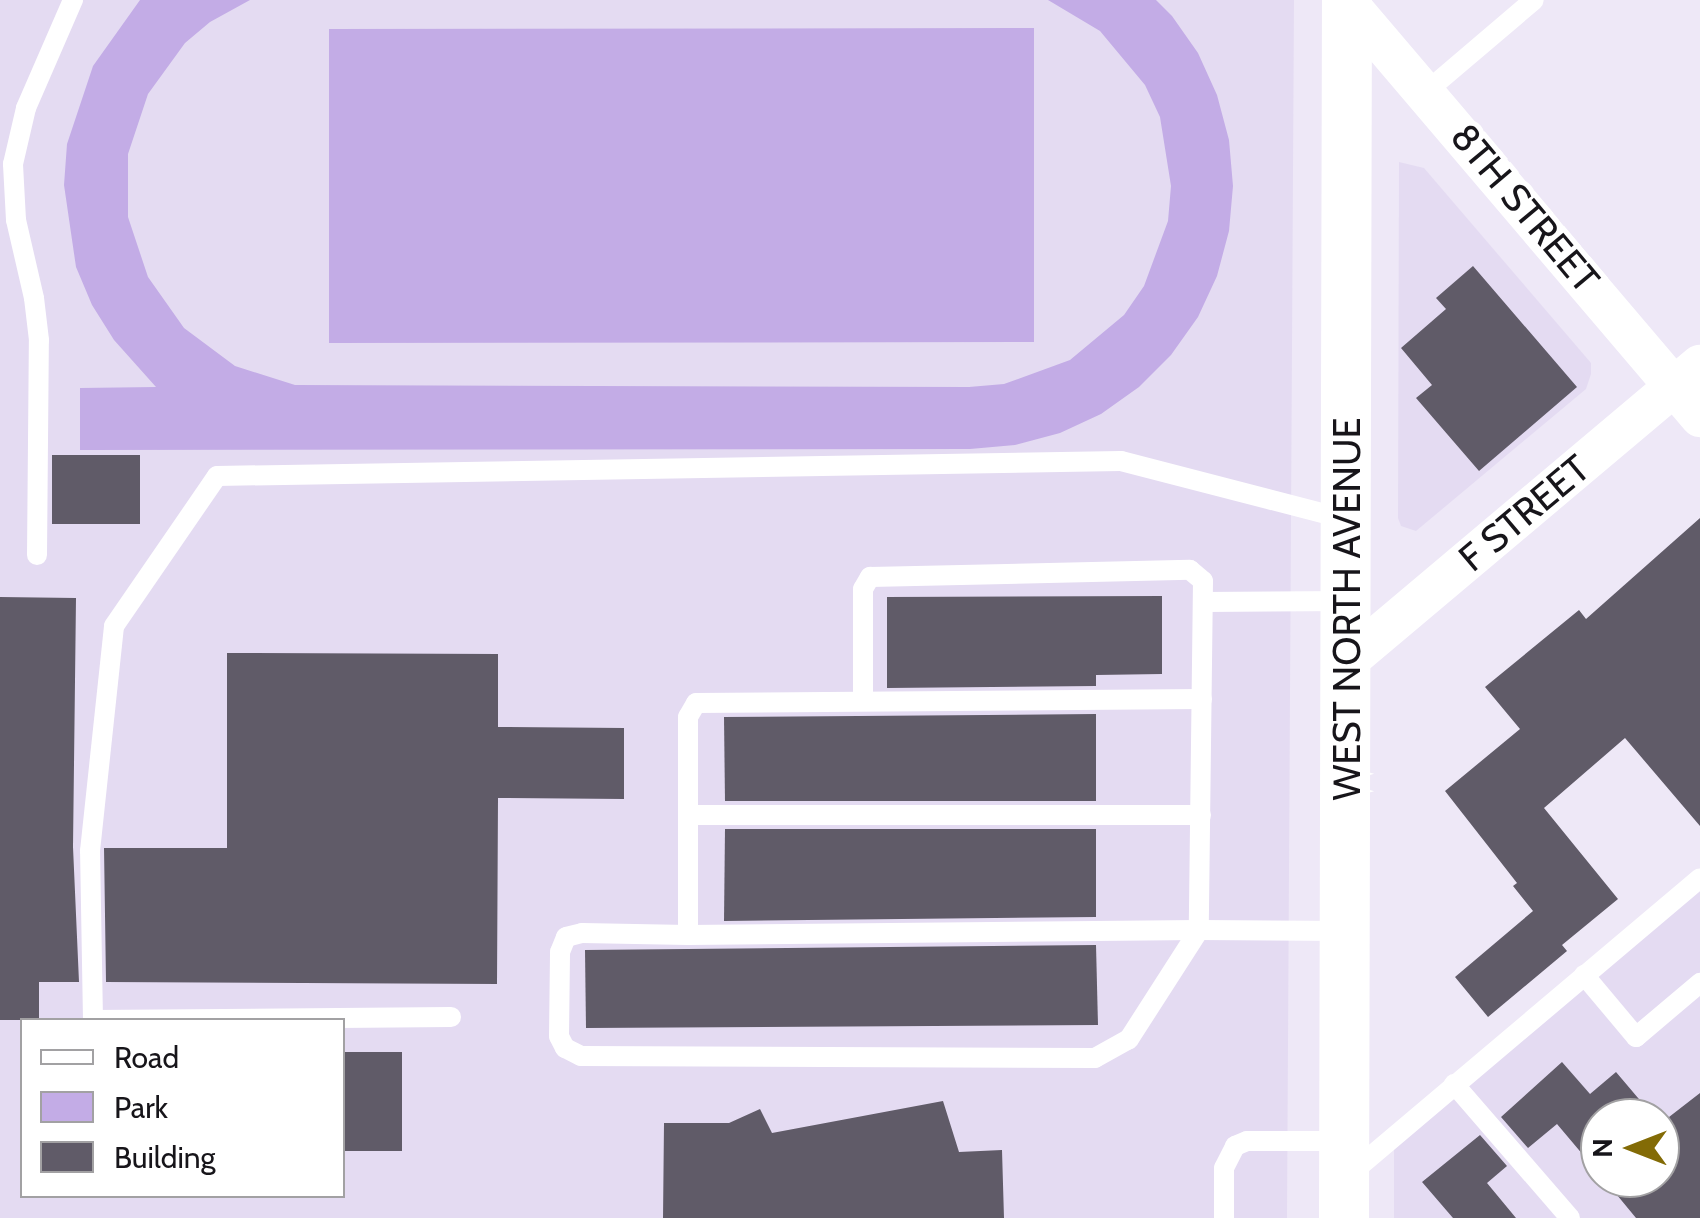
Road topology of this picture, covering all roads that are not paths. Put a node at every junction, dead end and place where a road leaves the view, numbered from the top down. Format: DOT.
graph roads {
  1 [pos="73,0"];
  2 [pos="1534,0"];
  3 [pos="1347,1"];
  4 [pos="1427,91"];
  5 [pos="1687,376"];
  6 [pos="1700,417"];
  7 [pos="1347,520"];
  8 [pos="37,555"];
  9 [pos="1204,602"];
  10 [pos="1348,602"];
  11 [pos="1348,661"];
  12 [pos="1202,699"];
  13 [pos="864,700"];
  14 [pos="1202,815"];
  15 [pos="688,816"];
  16 [pos="1700,878"];
  17 [pos="1199,930"];
  18 [pos="1346,931"];
  19 [pos="688,935"];
  20 [pos="1584,975"];
  21 [pos="1700,982"];
  22 [pos="93,1018"];
  23 [pos="451,1018"];
  24 [pos="345,1019"];
  25 [pos="1454,1084"];
  26 [pos="1344,1180"];
  27 [pos="1224,1218"];
  28 [pos="1570,1218"];
  1 -- 8 [label="lane"];
  2 -- 4 [label="lane"];
  3 -- 4 [label="street, 8TH STREET"];
  3 -- 7 [label="street, WEST NORTH AVENUE"];
  4 -- 5 [label="street, 8TH STREET"];
  5 -- 6 [label="street, 8TH STREET"];
  5 -- 11 [label="street, F STREET"];
  7 -- 10 [label="street, WEST NORTH AVENUE"];
  7 -- 22 [label="lane"];
  9 -- 10 [label="lane"];
  9 -- 12 [label="lane"];
  9 -- 13 [label="lane"];
  10 -- 11 [label="street, WEST NORTH AVENUE"];
  11 -- 18 [label="street, WEST NORTH AVENUE"];
  12 -- 13 [label="lane"];
  12 -- 14 [label="lane"];
  13 -- 15 [label="lane"];
  14 -- 15 [label="lane"];
  14 -- 17 [label="lane"];
  15 -- 19 [label="lane"];
  16 -- 20 [label="lane"];
  17 -- 18 [label="lane"];
  17 -- 19 [label="lane"];
  17 -- 19 [label="lane"];
  18 -- 26 [label="street, WEST NORTH AVENUE"];
  20 -- 21 [label="lane"];
  20 -- 25 [label="lane"];
  23 -- 24 [label="lane"];
  25 -- 26 [label="lane"];
  25 -- 28 [label="lane"];
  26 -- 27 [label="lane"];
}
